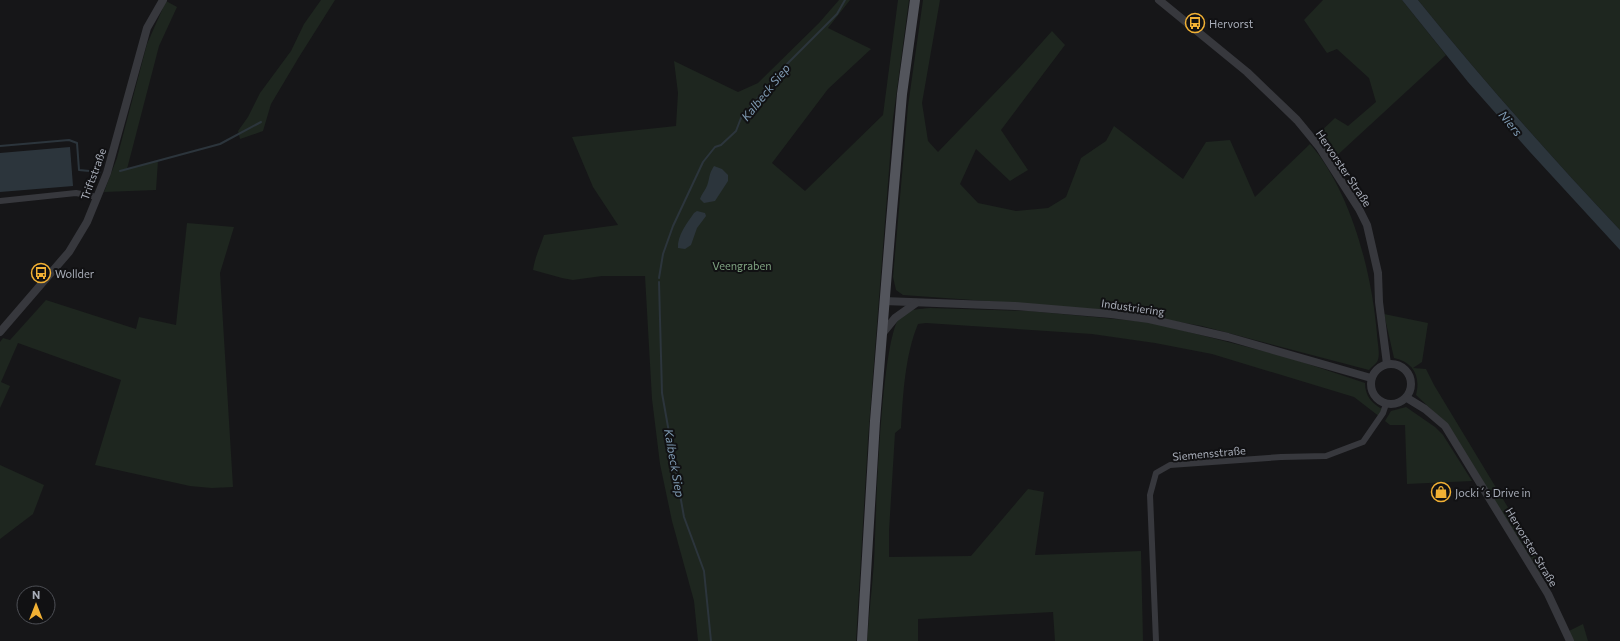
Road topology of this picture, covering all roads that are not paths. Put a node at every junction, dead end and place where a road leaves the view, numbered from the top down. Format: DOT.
graph roads {
  1 [pos="163,0"];
  2 [pos="915,0"];
  3 [pos="1159,0"];
  4 [pos="97,197"];
  5 [pos="0,201"];
  6 [pos="884,301"];
  7 [pos="916,303"];
  8 [pos="0,332"];
  9 [pos="882,334"];
  10 [pos="1387,364"];
  11 [pos="1371,378"];
  12 [pos="1407,398"];
  13 [pos="1386,404"];
  14 [pos="862,641"];
  15 [pos="1156,641"];
  16 [pos="1570,641"];
  1 -- 4 [label="street, Triftstraße"];
  2 -- 6 [label="main road"];
  3 -- 10 [label="street, Hervorster Straße"];
  4 -- 5 [label="street"];
  4 -- 8 [label="street, Triftstraße"];
  6 -- 7 [label="street, Industriering"];
  6 -- 9 [label="main road"];
  7 -- 9 [label="street"];
  7 -- 11 [label="street, Industriering"];
  9 -- 14 [label="main road"];
  10 -- 11 [label="street"];
  10 -- 12 [label="street"];
  11 -- 13 [label="street"];
  12 -- 13 [label="street"];
  12 -- 16 [label="street, Hervorster Straße"];
  13 -- 15 [label="street, Siemensstraße"];
}
